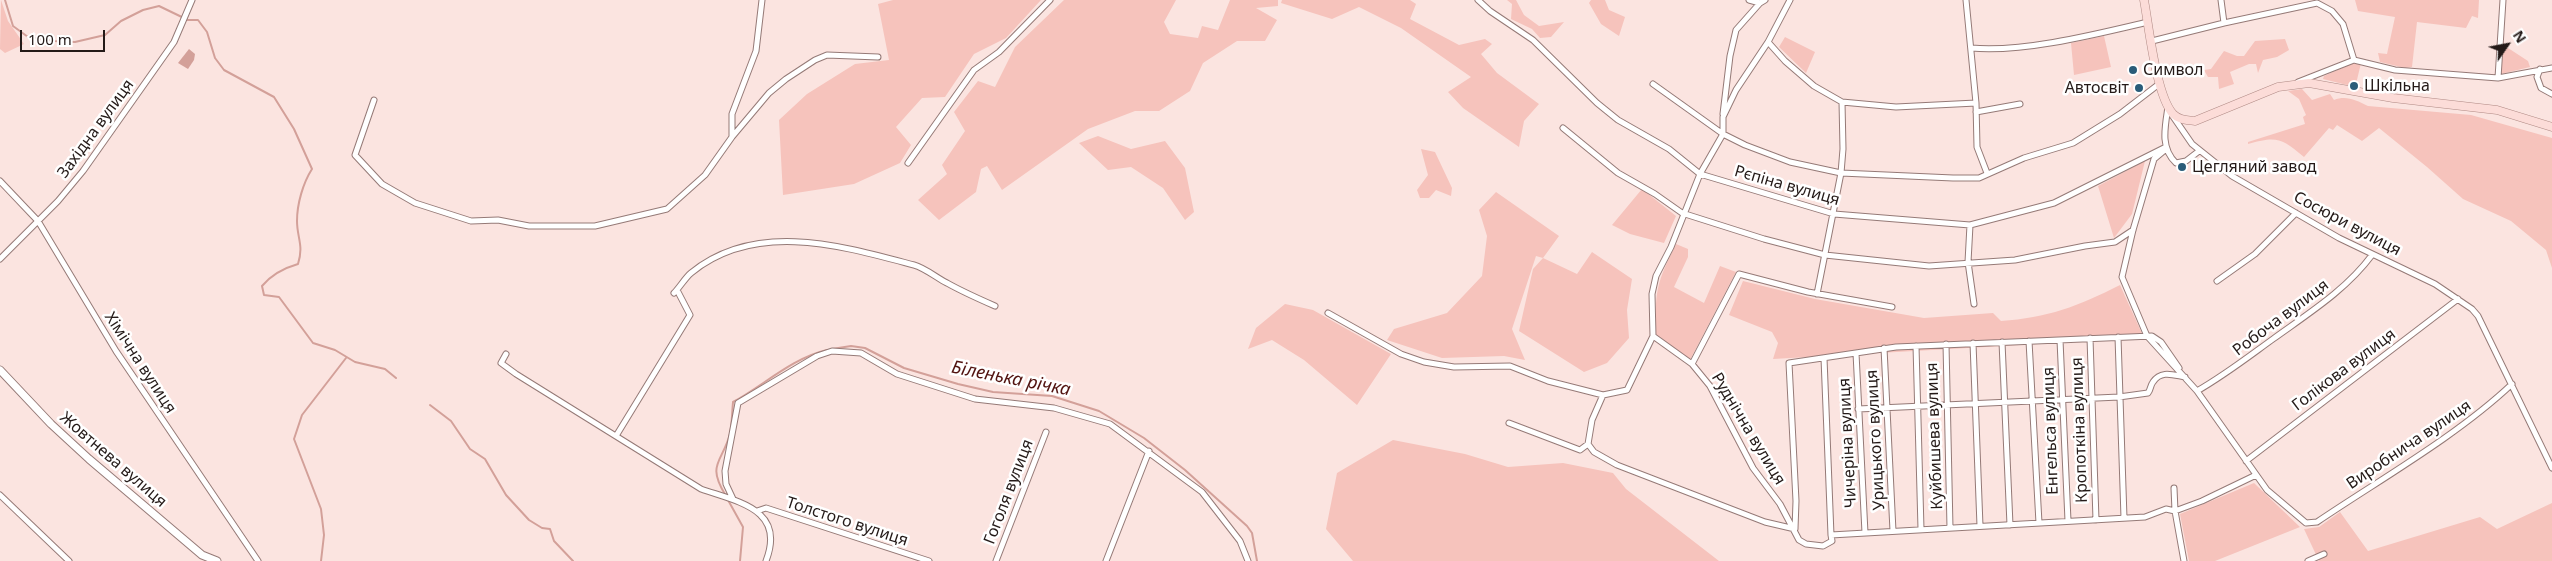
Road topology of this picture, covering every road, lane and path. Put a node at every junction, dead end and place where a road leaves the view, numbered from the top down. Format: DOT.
graph roads {
  1 [pos="192,0"];
  2 [pos="762,0"];
  3 [pos="1050,0"];
  4 [pos="1478,0"];
  5 [pos="1749,0"];
  6 [pos="1790,0"];
  7 [pos="1966,0"];
  8 [pos="2144,0"];
  9 [pos="2221,0"];
  10 [pos="2503,0"];
  11 [pos="1762,2"];
  12 [pos="2148,22"];
  13 [pos="2224,23"];
  14 [pos="1768,42"];
  15 [pos="2152,42"];
  16 [pos="1971,48"];
  17 [pos="878,57"];
  18 [pos="2354,60"];
  19 [pos="2552,68"];
  20 [pos="2540,69"];
  21 [pos="2498,78"];
  22 [pos="1653,84"];
  23 [pos="2159,84"];
  24 [pos="2294,84"];
  25 [pos="2552,94"];
  26 [pos="374,100"];
  27 [pos="1842,102"];
  28 [pos="1976,103"];
  29 [pos="2020,104"];
  30 [pos="2168,107"];
  31 [pos="1976,112"];
  32 [pos="1723,117"];
  33 [pos="2552,127"];
  34 [pos="1563,128"];
  35 [pos="1723,134"];
  36 [pos="732,138"];
  37 [pos="2166,148"];
  38 [pos="2199,151"];
  39 [pos="908,163"];
  40 [pos="1841,173"];
  41 [pos="1987,173"];
  42 [pos="1700,174"];
  43 [pos="0,181"];
  44 [pos="2296,213"];
  45 [pos="1682,214"];
  46 [pos="1834,214"];
  47 [pos="38,221"];
  48 [pos="1970,225"];
  49 [pos="2133,230"];
  50 [pos="1825,255"];
  51 [pos="2372,255"];
  52 [pos="0,259"];
  53 [pos="1968,262"];
  54 [pos="2217,281"];
  55 [pos="1817,294"];
  56 [pos="2458,299"];
  57 [pos="1974,304"];
  58 [pos="995,306"];
  59 [pos="1892,307"];
  60 [pos="1328,313"];
  61 [pos="1653,336"];
  62 [pos="2147,336"];
  63 [pos="2118,337"];
  64 [pos="2090,338"];
  65 [pos="2060,340"];
  66 [pos="2029,341"];
  67 [pos="2002,342"];
  68 [pos="1973,343"];
  69 [pos="1946,344"];
  70 [pos="1916,346"];
  71 [pos="1884,348"];
  72 [pos="1856,353"];
  73 [pos="506,354"];
  74 [pos="1824,358"];
  75 [pos="1692,364"];
  76 [pos="0,370"];
  77 [pos="2185,377"];
  78 [pos="2512,384"];
  79 [pos="2198,391"];
  80 [pos="1604,395"];
  81 [pos="2119,397"];
  82 [pos="2062,399"];
  83 [pos="2092,399"];
  84 [pos="2033,401"];
  85 [pos="2004,403"];
  86 [pos="1975,404"];
  87 [pos="1946,405"];
  88 [pos="1917,407"];
  89 [pos="1888,408"];
  90 [pos="1858,409"];
  91 [pos="1509,423"];
  92 [pos="1046,432"];
  93 [pos="616,436"];
  94 [pos="1588,444"];
  95 [pos="1149,451"];
  96 [pos="2246,461"];
  97 [pos="2552,468"];
  98 [pos="2256,475"];
  99 [pos="2174,488"];
  100 [pos="0,495"];
  101 [pos="731,498"];
  102 [pos="757,511"];
  103 [pos="2175,511"];
  104 [pos="2124,518"];
  105 [pos="2096,520"];
  106 [pos="2068,521"];
  107 [pos="2039,523"];
  108 [pos="2010,524"];
  109 [pos="1980,526"];
  110 [pos="1950,528"];
  111 [pos="1795,529"];
  112 [pos="1921,529"];
  113 [pos="1893,531"];
  114 [pos="1865,533"];
  115 [pos="1831,535"];
  116 [pos="903,554"];
  117 [pos="2324,554"];
  118 [pos="69,561"];
  119 [pos="217,561"];
  120 [pos="258,561"];
  121 [pos="766,561"];
  122 [pos="900,561"];
  123 [pos="928,561"];
  124 [pos="996,561"];
  125 [pos="1106,561"];
  126 [pos="1248,561"];
  127 [pos="2184,561"];
  128 [pos="2308,561"];
  1 -- 47 [label="street, Західна вулиця"];
  2 -- 36 [label="street"];
  3 -- 39 [label="street"];
  4 -- 42 [label="street, Рєпіна вулиця"];
  5 -- 11 [label="street"];
  6 -- 14 [label="street"];
  7 -- 16 [label="street"];
  8 -- 12 [label="main road, Сосюри вулиця"];
  9 -- 13 [label="street"];
  10 -- 21 [label="street"];
  11 -- 32 [label="street"];
  12 -- 15 [label="main road, Сосюри вулиця"];
  12 -- 16 [label="street"];
  13 -- 15 [label="street"];
  13 -- 18 [label="street"];
  14 -- 27 [label="street"];
  14 -- 32 [label="street"];
  15 -- 23 [label="main road, Сосюри вулиця"];
  16 -- 28 [label="street"];
  17 -- 36 [label="street"];
  18 -- 21 [label="street"];
  18 -- 24 [label="street"];
  19 -- 20 [label="street"];
  20 -- 21 [label="street"];
  20 -- 25 [label="street"];
  22 -- 35 [label="street"];
  23 -- 30 [label="main road, Сосюри вулиця"];
  23 -- 41 [label="street"];
  24 -- 30 [label="main road"];
  24 -- 33 [label="main road"];
  26 -- 36 [label="street"];
  27 -- 28 [label="street"];
  27 -- 40 [label="street"];
  28 -- 31 [label="street"];
  29 -- 31 [label="street"];
  30 -- 37 [label="street"];
  30 -- 38 [label="street, Сосюри вулиця"];
  31 -- 41 [label="street"];
  32 -- 35 [label="street"];
  34 -- 45 [label="street"];
  35 -- 40 [label="street"];
  35 -- 42 [label="street"];
  37 -- 38 [label="street"];
  37 -- 48 [label="street, Рєпіна вулиця"];
  37 -- 49 [label="street"];
  38 -- 44 [label="street, Сосюри вулиця"];
  40 -- 41 [label="street"];
  40 -- 46 [label="street"];
  42 -- 45 [label="street"];
  42 -- 46 [label="street, Рєпіна вулиця"];
  43 -- 47 [label="street, Хімічна вулиця"];
  44 -- 51 [label="street, Сосюри вулиця"];
  44 -- 54 [label="street"];
  45 -- 50 [label="street"];
  45 -- 61 [label="street"];
  46 -- 48 [label="street, Рєпіна вулиця"];
  46 -- 50 [label="street"];
  47 -- 52 [label="street, Західна вулиця"];
  47 -- 120 [label="street, Хімічна вулиця"];
  48 -- 53 [label="street"];
  49 -- 53 [label="street"];
  49 -- 62 [label="street"];
  50 -- 53 [label="street"];
  50 -- 55 [label="street"];
  51 -- 56 [label="street, Сосюри вулиця"];
  51 -- 79 [label="street, Робоча вулиця"];
  53 -- 57 [label="street"];
  55 -- 59 [label="street"];
  55 -- 75 [label="street"];
  56 -- 78 [label="street, Сосюри вулиця"];
  56 -- 96 [label="street, Голікова вулиця"];
  58 -- 93 [label="street"];
  60 -- 80 [label="street"];
  61 -- 75 [label="street, Руднічна вулиця"];
  61 -- 80 [label="street"];
  62 -- 63 [label="street"];
  62 -- 77 [label="street"];
  63 -- 64 [label="street"];
  63 -- 81 [label="street"];
  64 -- 65 [label="street"];
  64 -- 83 [label="street, Кропоткіна вулиця"];
  65 -- 66 [label="street"];
  65 -- 82 [label="street, Енгельса вулиця"];
  66 -- 67 [label="street"];
  66 -- 84 [label="street"];
  67 -- 68 [label="street"];
  67 -- 85 [label="street"];
  68 -- 69 [label="street"];
  68 -- 86 [label="street"];
  69 -- 70 [label="street"];
  69 -- 87 [label="street, Куйбишева вулиця"];
  70 -- 71 [label="street"];
  70 -- 88 [label="street"];
  71 -- 72 [label="street"];
  71 -- 89 [label="street, Урицького вулиця"];
  72 -- 74 [label="street"];
  72 -- 90 [label="street, Чичеріна вулиця"];
  73 -- 93 [label="street"];
  74 -- 111 [label="street"];
  74 -- 115 [label="street"];
  75 -- 111 [label="street, Руднічна вулиця"];
  76 -- 119 [label="main road, Жовтнева вулиця"];
  77 -- 79 [label="street"];
  77 -- 81 [label="street"];
  78 -- 97 [label="street, Сосюри вулиця"];
  78 -- 98 [label="street, Виробнича вулиця"];
  79 -- 96 [label="street"];
  80 -- 94 [label="street"];
  81 -- 83 [label="street"];
  81 -- 104 [label="street"];
  82 -- 83 [label="street"];
  82 -- 84 [label="street"];
  82 -- 106 [label="street, Енгельса вулиця"];
  83 -- 105 [label="street, Кропоткіна вулиця"];
  84 -- 85 [label="street"];
  84 -- 107 [label="street"];
  85 -- 86 [label="street"];
  85 -- 108 [label="street"];
  86 -- 87 [label="street"];
  86 -- 109 [label="street"];
  87 -- 88 [label="street"];
  87 -- 110 [label="street, Куйбишева вулиця"];
  88 -- 89 [label="street"];
  88 -- 112 [label="street"];
  89 -- 90 [label="street"];
  89 -- 113 [label="street, Урицького вулиця"];
  90 -- 114 [label="street, Чичеріна вулиця"];
  91 -- 94 [label="street"];
  92 -- 124 [label="street, Гоголя вулиця"];
  93 -- 101 [label="street"];
  94 -- 111 [label="street"];
  95 -- 101 [label="street"];
  95 -- 125 [label="street"];
  95 -- 126 [label="street"];
  96 -- 98 [label="street"];
  98 -- 103 [label="street"];
  99 -- 103 [label="street"];
  100 -- 118 [label="street"];
  101 -- 102 [label="street"];
  102 -- 116 [label="street, Толстого вулиця"];
  102 -- 121 [label="street"];
  103 -- 104 [label="street"];
  103 -- 127 [label="street"];
  104 -- 105 [label="street"];
  105 -- 106 [label="street"];
  106 -- 107 [label="street"];
  107 -- 108 [label="street"];
  108 -- 109 [label="street"];
  109 -- 110 [label="street"];
  110 -- 112 [label="street"];
  111 -- 115 [label="street, Руднічна вулиця"];
  112 -- 113 [label="street"];
  113 -- 114 [label="street"];
  114 -- 115 [label="street"];
  116 -- 122 [label="street"];
  116 -- 123 [label="street, Толстого вулиця"];
  117 -- 128 [label="street"];
}
